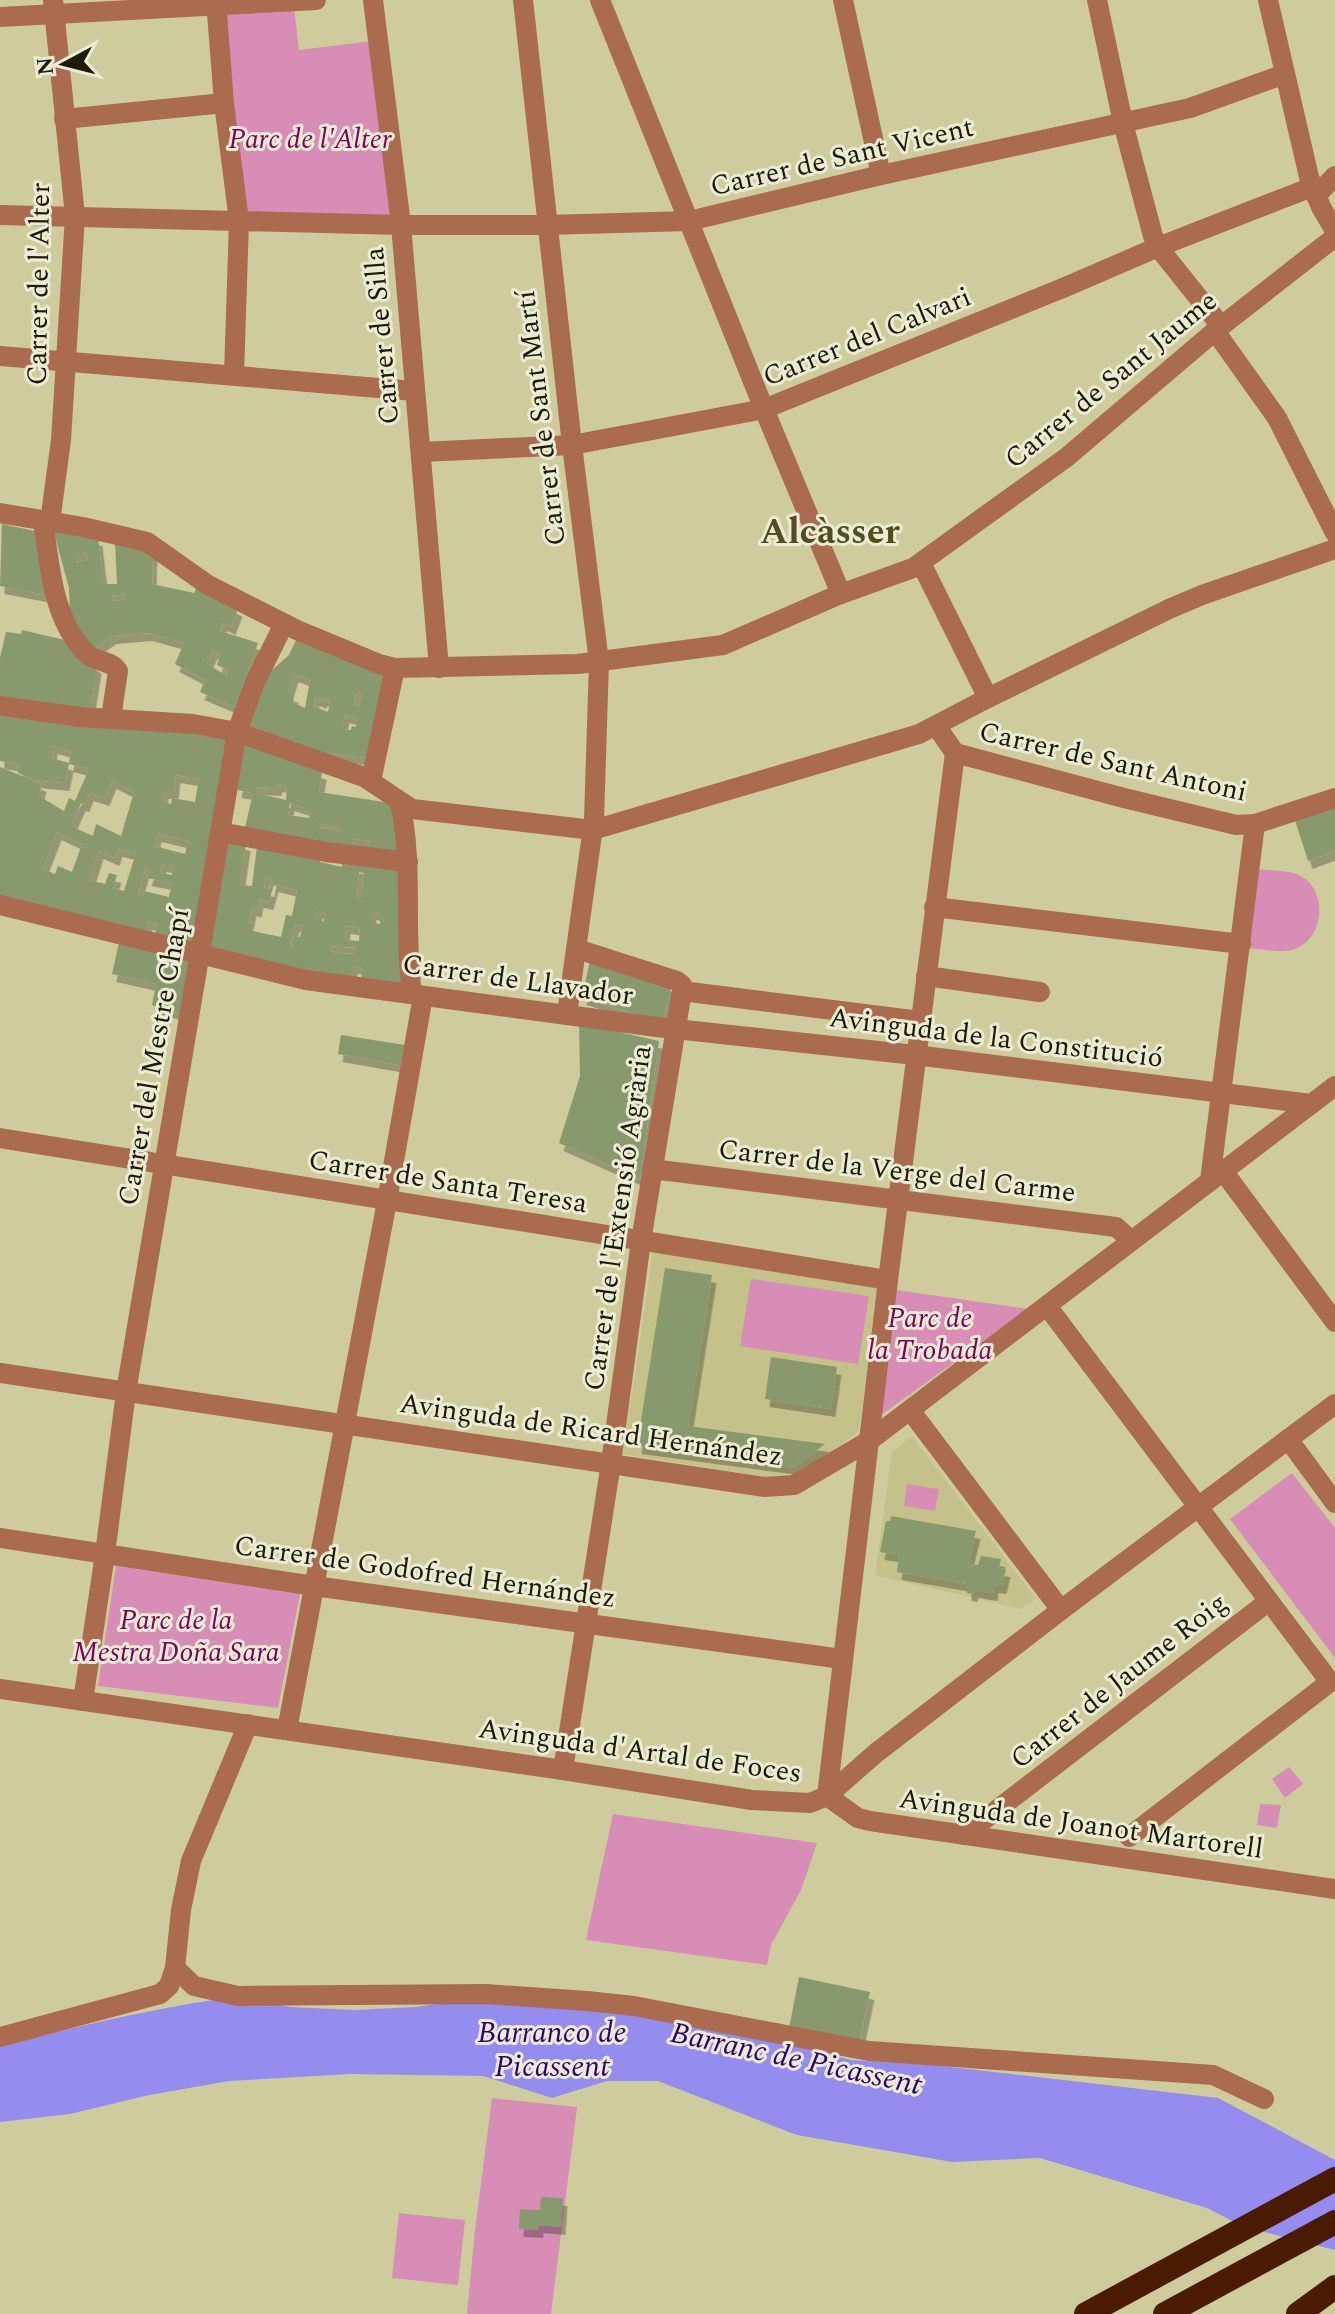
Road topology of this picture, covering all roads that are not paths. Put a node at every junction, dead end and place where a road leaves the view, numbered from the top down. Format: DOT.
graph roads {
  1 [pos="316,0"];
  2 [pos="373,0"];
  3 [pos="523,0"];
  4 [pos="600,0"];
  5 [pos="843,0"];
  6 [pos="1097,0"];
  7 [pos="1268,0"];
  8 [pos="216,3"];
  9 [pos="54,7"];
  10 [pos="0,17"];
  11 [pos="1285,74"];
  12 [pos="224,103"];
  13 [pos="64,119"];
  14 [pos="1123,123"];
  15 [pos="881,175"];
  16 [pos="1335,176"];
  17 [pos="1314,192"];
  18 [pos="0,215"];
  19 [pos="75,216"];
  20 [pos="239,221"];
  21 [pos="689,221"];
  22 [pos="401,225"];
  23 [pos="546,225"];
  24 [pos="1335,230"];
  25 [pos="1158,247"];
  26 [pos="1218,328"];
  27 [pos="0,356"];
  28 [pos="67,363"];
  29 [pos="234,375"];
  30 [pos="414,391"];
  31 [pos="764,409"];
  32 [pos="572,445"];
  33 [pos="421,452"];
  34 [pos="0,513"];
  35 [pos="47,521"];
  36 [pos="1335,533"];
  37 [pos="1335,549"];
  38 [pos="921,563"];
  39 [pos="841,594"];
  40 [pos="284,624"];
  41 [pos="599,662"];
  42 [pos="395,668"];
  43 [pos="439,668"];
  44 [pos="988,698"];
  45 [pos="0,706"];
  46 [pos="111,718"];
  47 [pos="937,727"];
  48 [pos="237,732"];
  49 [pos="955,753"];
  50 [pos="371,781"];
  51 [pos="1335,798"];
  52 [pos="400,803"];
  53 [pos="1255,824"];
  54 [pos="593,830"];
  55 [pos="220,832"];
  56 [pos="408,862"];
  57 [pos="0,905"];
  58 [pos="934,907"];
  59 [pos="1241,944"];
  60 [pos="577,949"];
  61 [pos="201,954"];
  62 [pos="926,976"];
  63 [pos="682,991"];
  64 [pos="1040,992"];
  65 [pos="417,995"];
  66 [pos="567,1014"];
  67 [pos="920,1021"];
  68 [pos="675,1029"];
  69 [pos="915,1055"];
  70 [pos="1335,1086"];
  71 [pos="1222,1093"];
  72 [pos="1311,1104"];
  73 [pos="0,1138"];
  74 [pos="164,1164"];
  75 [pos="652,1169"];
  76 [pos="1216,1176"];
  77 [pos="898,1200"];
  78 [pos="387,1201"];
  79 [pos="1131,1240"];
  80 [pos="641,1241"];
  81 [pos="888,1280"];
  82 [pos="1047,1306"];
  83 [pos="1335,1322"];
  84 [pos="0,1373"];
  85 [pos="126,1392"];
  86 [pos="1335,1404"];
  87 [pos="910,1410"];
  88 [pos="344,1424"];
  89 [pos="1288,1439"];
  90 [pos="869,1441"];
  91 [pos="837,1461"];
  92 [pos="611,1463"];
  93 [pos="865,1483"];
  94 [pos="1335,1503"];
  95 [pos="1199,1508"];
  96 [pos="0,1538"];
  97 [pos="105,1554"];
  98 [pos="314,1586"];
  99 [pos="1269,1601"];
  100 [pos="1061,1610"];
  101 [pos="586,1624"];
  102 [pos="842,1659"];
  103 [pos="0,1689"];
  104 [pos="83,1701"];
  105 [pos="248,1724"];
  106 [pos="287,1730"];
  107 [pos="563,1770"];
  108 [pos="827,1796"];
  109 [pos="964,1835"];
  110 [pos="1129,1837"];
  111 [pos="1335,1889"];
  112 [pos="175,1968"];
  113 [pos="0,2037"];
  114 [pos="1264,2099"];
  115 [pos="1335,2179"];
  116 [pos="1335,2222"];
  117 [pos="1335,2287"];
  118 [pos="1086,2314"];
  119 [pos="1165,2314"];
  120 [pos="1298,2314"];
  1 -- 8 [label="street"];
  2 -- 22 [label="street, Carrer de Silla"];
  3 -- 23 [label="street, Carrer de Sant Martí"];
  4 -- 21 [label="street"];
  5 -- 15 [label="street"];
  6 -- 14 [label="street"];
  7 -- 11 [label="street"];
  8 -- 9 [label="street"];
  8 -- 12 [label="street"];
  9 -- 10 [label="street"];
  9 -- 13 [label="street, Carrer de l'Alter"];
  11 -- 14 [label="street, Carrer de Sant Vicent"];
  11 -- 17 [label="street"];
  12 -- 13 [label="street"];
  12 -- 20 [label="street"];
  13 -- 19 [label="street, Carrer de l'Alter"];
  14 -- 15 [label="street, Carrer de Sant Vicent"];
  14 -- 25 [label="street"];
  15 -- 21 [label="street, Carrer de Sant Vicent"];
  16 -- 17 [label="street"];
  17 -- 24 [label="street"];
  17 -- 25 [label="street, Carrer del Calvari"];
  18 -- 19 [label="street, Carrer de Sant Vicent"];
  19 -- 20 [label="street, Carrer de Sant Vicent"];
  19 -- 28 [label="street, Carrer de l'Alter"];
  20 -- 22 [label="street, Carrer de Sant Vicent"];
  20 -- 29 [label="street"];
  21 -- 23 [label="street, Carrer de Sant Vicent"];
  21 -- 31 [label="street"];
  22 -- 23 [label="street, Carrer de Sant Vicent"];
  22 -- 30 [label="street, Carrer de Silla"];
  23 -- 32 [label="street, Carrer de Sant Martí"];
  24 -- 26 [label="street, Carrer de Sant Jaume"];
  25 -- 26 [label="street"];
  25 -- 31 [label="street, Carrer del Calvari"];
  26 -- 36 [label="street"];
  26 -- 38 [label="street, Carrer de Sant Jaume"];
  27 -- 28 [label="street"];
  28 -- 29 [label="street"];
  28 -- 35 [label="street, Carrer de l'Alter"];
  29 -- 30 [label="street"];
  30 -- 33 [label="street, Carrer de Silla"];
  31 -- 32 [label="street, Carrer del Calvari"];
  31 -- 39 [label="street"];
  32 -- 33 [label="street, Carrer del Calvari"];
  32 -- 41 [label="street, Carrer de Sant Martí"];
  33 -- 43 [label="street, Carrer de Silla"];
  34 -- 35 [label="street, Carrer de Sant Jaume"];
  35 -- 40 [label="street, Carrer de Sant Jaume"];
  35 -- 46 [label="street, Carrer de l'Alter"];
  37 -- 44 [label="street"];
  38 -- 39 [label="street, Carrer de Sant Jaume"];
  38 -- 44 [label="street"];
  39 -- 41 [label="street, Carrer de Sant Jaume"];
  40 -- 42 [label="street, Carrer de Sant Jaume"];
  40 -- 48 [label="street, Carrer del Mestre Chapí"];
  41 -- 43 [label="street, Carrer de Sant Jaume"];
  41 -- 54 [label="street, Carrer de Sant Martí"];
  42 -- 43 [label="street, Carrer de Sant Jaume"];
  42 -- 50 [label="street"];
  44 -- 47 [label="street"];
  45 -- 46 [label="street"];
  46 -- 48 [label="street"];
  47 -- 49 [label="street, Carrer de Sant Antoni"];
  47 -- 54 [label="street"];
  48 -- 50 [label="street"];
  48 -- 55 [label="street, Carrer del Mestre Chapí"];
  49 -- 53 [label="street, Carrer de Sant Antoni"];
  49 -- 58 [label="street"];
  50 -- 52 [label="street"];
  51 -- 53 [label="street, Carrer de Sant Antoni"];
  52 -- 54 [label="street"];
  52 -- 56 [label="street"];
  53 -- 59 [label="street"];
  54 -- 60 [label="street, Carrer de Sant Martí"];
  55 -- 56 [label="street"];
  55 -- 61 [label="street, Carrer del Mestre Chapí"];
  56 -- 65 [label="street"];
  57 -- 61 [label="street, Carrer de Llavador"];
  58 -- 59 [label="street"];
  58 -- 62 [label="street"];
  59 -- 71 [label="street"];
  60 -- 63 [label="street, Carrer de Llavador"];
  60 -- 66 [label="street, Carrer de Sant Martí"];
  61 -- 65 [label="street, Carrer de Llavador"];
  61 -- 74 [label="street, Carrer del Mestre Chapí"];
  62 -- 64 [label="street"];
  62 -- 67 [label="street"];
  63 -- 67 [label="street, Avinguda de la Constitució"];
  63 -- 68 [label="street"];
  65 -- 66 [label="street, Carrer de Llavador"];
  65 -- 78 [label="street"];
  66 -- 68 [label="street, Carrer de Llavador"];
  67 -- 69 [label="street"];
  68 -- 69 [label="street, Avinguda de la Constitució"];
  68 -- 75 [label="street, Carrer de l'Extensió Agrària"];
  69 -- 71 [label="street, Avinguda de la Constitució"];
  69 -- 77 [label="street"];
  70 -- 72 [label="street, Avinguda de Ricard Hernández"];
  71 -- 72 [label="street, Avinguda de la Constitució"];
  71 -- 76 [label="street"];
  72 -- 76 [label="street, Avinguda de Ricard Hernández"];
  73 -- 74 [label="street, Carrer de Santa Teresa"];
  74 -- 78 [label="street, Carrer de Santa Teresa"];
  74 -- 85 [label="street, Carrer del Mestre Chapí"];
  75 -- 77 [label="street, Carrer de la Verge del Carme"];
  75 -- 80 [label="street, Carrer de l'Extensió Agrària"];
  76 -- 79 [label="street, Avinguda de Ricard Hernández"];
  76 -- 83 [label="street"];
  77 -- 79 [label="street, Carrer de la Verge del Carme"];
  77 -- 81 [label="street"];
  78 -- 80 [label="street, Carrer de Santa Teresa"];
  78 -- 88 [label="street"];
  79 -- 82 [label="street, Avinguda de Ricard Hernández"];
  80 -- 81 [label="street, Carrer de Santa Teresa"];
  80 -- 92 [label="street, Carrer de l'Extensió Agrària"];
  81 -- 90 [label="street"];
  82 -- 87 [label="street, Avinguda de Ricard Hernández"];
  82 -- 95 [label="street"];
  84 -- 85 [label="street, Avinguda de Ricard Hernández"];
  85 -- 88 [label="street, Avinguda de Ricard Hernández"];
  85 -- 97 [label="street, Carrer del Mestre Chapí"];
  86 -- 89 [label="street, Avinguda d'Artal de Foces"];
  87 -- 90 [label="street, Avinguda de Ricard Hernández"];
  87 -- 100 [label="street"];
  88 -- 92 [label="street, Avinguda de Ricard Hernández"];
  88 -- 98 [label="street"];
  89 -- 94 [label="street"];
  89 -- 95 [label="street, Avinguda d'Artal de Foces"];
  90 -- 91 [label="street, Avinguda de Ricard Hernández"];
  90 -- 93 [label="street"];
  91 -- 92 [label="street, Avinguda de Ricard Hernández"];
  91 -- 93 [label="street"];
  92 -- 101 [label="street, Carrer de l'Extensió Agrària"];
  93 -- 102 [label="street"];
  95 -- 99 [label="street"];
  95 -- 100 [label="street, Avinguda d'Artal de Foces"];
  96 -- 97 [label="street, Carrer de Godofred Hernández"];
  97 -- 98 [label="street, Carrer de Godofred Hernández"];
  97 -- 104 [label="street, Carrer del Mestre Chapí"];
  98 -- 101 [label="street, Carrer de Godofred Hernández"];
  98 -- 106 [label="street"];
  99 -- 109 [label="street, Carrer de Jaume Roig"];
  99 -- 110 [label="street"];
  100 -- 108 [label="street, Avinguda d'Artal de Foces"];
  101 -- 102 [label="street, Carrer de Godofred Hernández"];
  101 -- 107 [label="street, Carrer de l'Extensió Agrària"];
  102 -- 108 [label="street"];
  103 -- 104 [label="street, Avinguda d'Artal de Foces"];
  104 -- 105 [label="street, Avinguda d'Artal de Foces"];
  105 -- 106 [label="street, Avinguda d'Artal de Foces"];
  105 -- 112 [label="street"];
  106 -- 107 [label="street, Avinguda d'Artal de Foces"];
  107 -- 108 [label="street, Avinguda d'Artal de Foces"];
  108 -- 109 [label="street, Avinguda de Joanot Martorell"];
  109 -- 111 [label="street, Avinguda de Joanot Martorell"];
  112 -- 113 [label="street"];
  112 -- 114 [label="street"];
  115 -- 118 [label="highway"];
  116 -- 119 [label="highway"];
  117 -- 120 [label="highway"];
}
